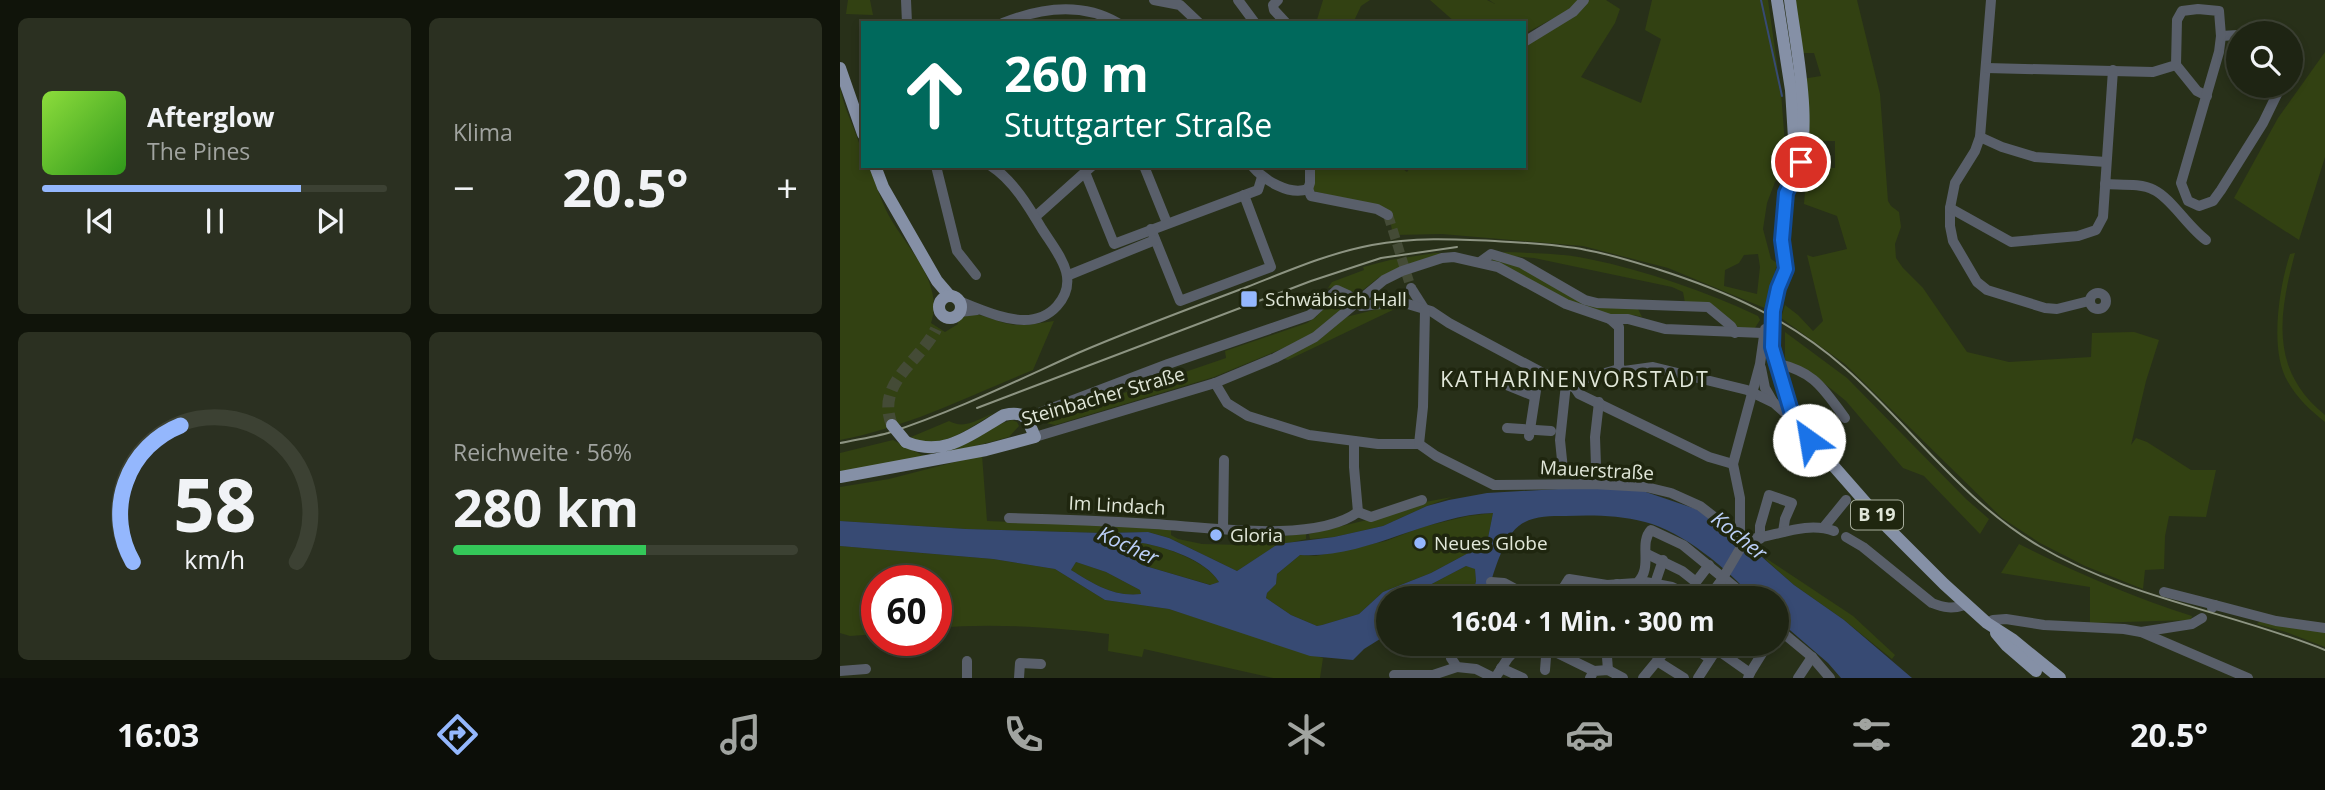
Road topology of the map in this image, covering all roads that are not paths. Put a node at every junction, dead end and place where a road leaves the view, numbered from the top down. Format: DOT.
graph roads {
  1 [pos="906,0"];
  2 [pos="1154,0"];
  3 [pos="1238,0"];
  4 [pos="1278,0"];
  5 [pos="1584,0"];
  6 [pos="1777,0"];
  7 [pos="1790,0"];
  8 [pos="1991,0"];
  9 [pos="1089,5"];
  10 [pos="907,21"];
  11 [pos="1008,21"];
  12 [pos="1115,21"];
  13 [pos="1197,21"];
  14 [pos="1254,21"];
  15 [pos="1284,21"];
  16 [pos="2221,36"];
  17 [pos="2226,36"];
  18 [pos="1526,41"];
  19 [pos="2176,65"];
  20 [pos="840,68"];
  21 [pos="1987,68"];
  22 [pos="2113,70"];
  23 [pos="2207,96"];
  24 [pos="2275,98"];
  25 [pos="861,128"];
  26 [pos="1980,137"];
  27 [pos="2106,162"];
  28 [pos="876,168"];
  29 [pos="936,168"];
  30 [pos="994,168"];
  31 [pos="1145,168"];
  32 [pos="1254,168"];
  33 [pos="1310,168"];
  34 [pos="1089,169"];
  35 [pos="1262,177"];
  36 [pos="2105,184"];
  37 [pos="1308,189"];
  38 [pos="1786,193"];
  39 [pos="1244,195"];
  40 [pos="1950,208"];
  41 [pos="1388,215"];
  42 [pos="1035,217"];
  43 [pos="1167,223"];
  44 [pos="1151,229"];
  45 [pos="1155,240"];
  46 [pos="2206,240"];
  47 [pos="1480,262"];
  48 [pos="976,275"];
  49 [pos="1069,275"];
  50 [pos="1411,288"];
  51 [pos="2089,301"];
  52 [pos="953,302"];
  53 [pos="1356,302"];
  54 [pos="1425,310"];
  55 [pos="1773,311"];
  56 [pos="1610,319"];
  57 [pos="1628,319"];
  58 [pos="1619,327"];
  59 [pos="1735,333"];
  60 [pos="1763,333"];
  61 [pos="1772,347"];
  62 [pos="1775,363"];
  63 [pos="1760,365"];
  64 [pos="1619,369"];
  65 [pos="1539,371"];
  66 [pos="1215,383"];
  67 [pos="1507,385"];
  68 [pos="1571,386"];
  69 [pos="1753,392"];
  70 [pos="1534,396"];
  71 [pos="1599,402"];
  72 [pos="1774,403"];
  73 [pos="1026,418"];
  74 [pos="1846,418"];
  75 [pos="1794,421"];
  76 [pos="891,425"];
  77 [pos="1507,428"];
  78 [pos="1551,431"];
  79 [pos="1529,433"];
  80 [pos="1035,437"];
  81 [pos="1354,441"];
  82 [pos="1419,444"];
  83 [pos="1224,460"];
  84 [pos="1733,464"];
  85 [pos="1596,466"];
  86 [pos="1563,470"];
  87 [pos="840,477"];
  88 [pos="1422,500"];
  89 [pos="1846,500"];
  90 [pos="1358,512"];
  91 [pos="1009,519"];
  92 [pos="1223,529"];
  93 [pos="1783,532"];
  94 [pos="1846,537"];
  95 [pos="1743,539"];
  96 [pos="1760,539"];
  97 [pos="1647,554"];
  98 [pos="1663,560"];
  99 [pos="1709,565"];
  100 [pos="1640,581"];
  101 [pos="1491,582"];
  102 [pos="1696,582"];
  103 [pos="1720,582"];
  104 [pos="1656,583"];
  105 [pos="1612,584"];
  106 [pos="1510,586"];
  107 [pos="1565,586"];
  108 [pos="1614,586"];
  109 [pos="1655,586"];
  110 [pos="1663,586"];
  111 [pos="1694,586"];
  112 [pos="1717,586"];
  113 [pos="1724,586"];
  114 [pos="1734,586"];
  115 [pos="2164,592"];
  116 [pos="1965,605"];
  117 [pos="2202,618"];
  118 [pos="1990,625"];
  119 [pos="2325,628"];
  120 [pos="2141,632"];
  121 [pos="1789,638"];
  122 [pos="1451,656"];
  123 [pos="1511,656"];
  124 [pos="1548,656"];
  125 [pos="1566,656"];
  126 [pos="1607,656"];
  127 [pos="1661,656"];
  128 [pos="1706,656"];
  129 [pos="1712,656"];
  130 [pos="1728,656"];
  131 [pos="1761,656"];
  132 [pos="1812,657"];
  133 [pos="1710,659"];
  134 [pos="967,661"];
  135 [pos="1657,661"];
  136 [pos="1041,664"];
  137 [pos="1461,667"];
  138 [pos="1501,668"];
  139 [pos="866,669"];
  140 [pos="1545,670"];
  141 [pos="1608,670"];
  142 [pos="840,671"];
  143 [pos="1592,674"];
  144 [pos="1394,675"];
  145 [pos="1749,676"];
  146 [pos="842,678"];
  147 [pos="967,678"];
  148 [pos="1019,678"];
  149 [pos="1494,678"];
  150 [pos="1523,678"];
  151 [pos="1623,678"];
  152 [pos="1643,678"];
  153 [pos="1684,678"];
  154 [pos="1698,678"];
  155 [pos="1798,678"];
  156 [pos="1830,678"];
  157 [pos="2046,678"];
  158 [pos="2060,678"];
  159 [pos="2248,678"];
  1 -- 10 [label="street"];
  2 -- 13 [label="street"];
  3 -- 14 [label="street"];
  4 -- 15 [label="street"];
  5 -- 18 [label="street"];
  6 -- 38 [label="main road, B 19"];
  7 -- 38 [label="main road, B 19"];
  8 -- 21 [label="street"];
  9 -- 11 [label="street"];
  9 -- 12 [label="street"];
  16 -- 17 [label="street"];
  16 -- 19 [label="street"];
  16 -- 23 [label="street"];
  19 -- 22 [label="street"];
  19 -- 23 [label="street"];
  20 -- 25 [label="main road"];
  21 -- 22 [label="street"];
  21 -- 26 [label="street"];
  22 -- 27 [label="street"];
  23 -- 24 [label="street"];
  26 -- 27 [label="street"];
  26 -- 40 [label="street"];
  27 -- 36 [label="street"];
  28 -- 52 [label="main road"];
  29 -- 48 [label="street"];
  30 -- 42 [label="street"];
  31 -- 43 [label="street"];
  32 -- 35 [label="street"];
  33 -- 37 [label="street"];
  34 -- 42 [label="street"];
  34 -- 44 [label="street"];
  35 -- 37 [label="street"];
  35 -- 39 [label="street"];
  36 -- 40 [label="street"];
  36 -- 46 [label="street"];
  37 -- 41 [label="street"];
  38 -- 55 [label="main road, B 19"];
  39 -- 43 [label="street"];
  39 -- 45 [label="street"];
  40 -- 51 [label="street"];
  42 -- 49 [label="street"];
  43 -- 44 [label="street"];
  44 -- 45 [label="street"];
  45 -- 49 [label="street"];
  47 -- 53 [label="street, Steinbacher Straße"];
  47 -- 56 [label="street"];
  47 -- 59 [label="street"];
  49 -- 52 [label="street"];
  50 -- 54 [label="street"];
  52 -- 52 [label="main road"];
  53 -- 54 [label="street"];
  53 -- 66 [label="street, Steinbacher Straße"];
  53 -- 73 [label="street"];
  54 -- 65 [label="street"];
  54 -- 82 [label="street"];
  55 -- 60 [label="street"];
  55 -- 61 [label="main road, B 19"];
  56 -- 57 [label="street"];
  56 -- 58 [label="street"];
  57 -- 58 [label="street"];
  57 -- 59 [label="street"];
  58 -- 64 [label="street"];
  59 -- 60 [label="street"];
  60 -- 63 [label="street"];
  61 -- 62 [label="main road, B 19"];
  61 -- 63 [label="street"];
  62 -- 74 [label="street"];
  62 -- 75 [label="main road, B 19"];
  63 -- 69 [label="street"];
  63 -- 72 [label="street"];
  64 -- 68 [label="street"];
  64 -- 69 [label="street"];
  65 -- 68 [label="street"];
  65 -- 70 [label="street"];
  66 -- 80 [label="street, Steinbacher Straße"];
  66 -- 81 [label="street"];
  67 -- 70 [label="street"];
  68 -- 71 [label="street"];
  68 -- 86 [label="street"];
  69 -- 72 [label="street"];
  69 -- 84 [label="street"];
  70 -- 79 [label="street"];
  71 -- 84 [label="street"];
  71 -- 85 [label="street"];
  72 -- 75 [label="street"];
  73 -- 76 [label="main road, bridge"];
  73 -- 80 [label="main road"];
  75 -- 116 [label="main road, B 19"];
  77 -- 79 [label="street"];
  78 -- 79 [label="street"];
  80 -- 87 [label="main road, Steinbacher Straße"];
  81 -- 82 [label="street"];
  81 -- 90 [label="street"];
  82 -- 95 [label="street, Mauerstraße"];
  83 -- 92 [label="street"];
  84 -- 95 [label="street"];
  88 -- 90 [label="street, Im Lindach"];
  89 -- 93 [label="street"];
  90 -- 92 [label="street, Im Lindach"];
  91 -- 92 [label="street, Im Lindach"];
  93 -- 96 [label="street"];
  93 -- 96 [label="street"];
  94 -- 116 [label="street"];
  95 -- 96 [label="street"];
  95 -- 103 [label="street, bridge"];
  97 -- 98 [label="street"];
  97 -- 99 [label="street"];
  97 -- 100 [label="street"];
  98 -- 102 [label="street"];
  98 -- 104 [label="street"];
  99 -- 102 [label="street"];
  99 -- 114 [label="street"];
  100 -- 104 [label="street"];
  100 -- 105 [label="street"];
  101 -- 106 [label="street"];
  102 -- 111 [label="street"];
  103 -- 112 [label="street"];
  103 -- 113 [label="street"];
  104 -- 109 [label="street"];
  104 -- 110 [label="street"];
  105 -- 107 [label="street"];
  105 -- 108 [label="street"];
  115 -- 119 [label="street"];
  116 -- 118 [label="main road, B 19"];
  117 -- 120 [label="street"];
  118 -- 120 [label="street"];
  118 -- 157 [label="main road, B 19"];
  118 -- 158 [label="main road, B 19"];
  120 -- 159 [label="street"];
  121 -- 132 [label="street"];
  122 -- 137 [label="street"];
  123 -- 138 [label="street"];
  124 -- 140 [label="street"];
  125 -- 143 [label="street"];
  126 -- 141 [label="street"];
  127 -- 135 [label="street"];
  128 -- 133 [label="street"];
  129 -- 133 [label="street"];
  130 -- 145 [label="street"];
  131 -- 145 [label="street"];
  132 -- 155 [label="street"];
  132 -- 156 [label="street"];
  133 -- 154 [label="street"];
  134 -- 147 [label="street"];
  135 -- 152 [label="street"];
  135 -- 153 [label="street"];
  136 -- 148 [label="street"];
  137 -- 144 [label="street"];
  137 -- 149 [label="street"];
  138 -- 149 [label="street"];
  138 -- 150 [label="street"];
  139 -- 142 [label="street"];
  141 -- 143 [label="street"];
  141 -- 151 [label="street"];
  142 -- 146 [label="street"];
}
